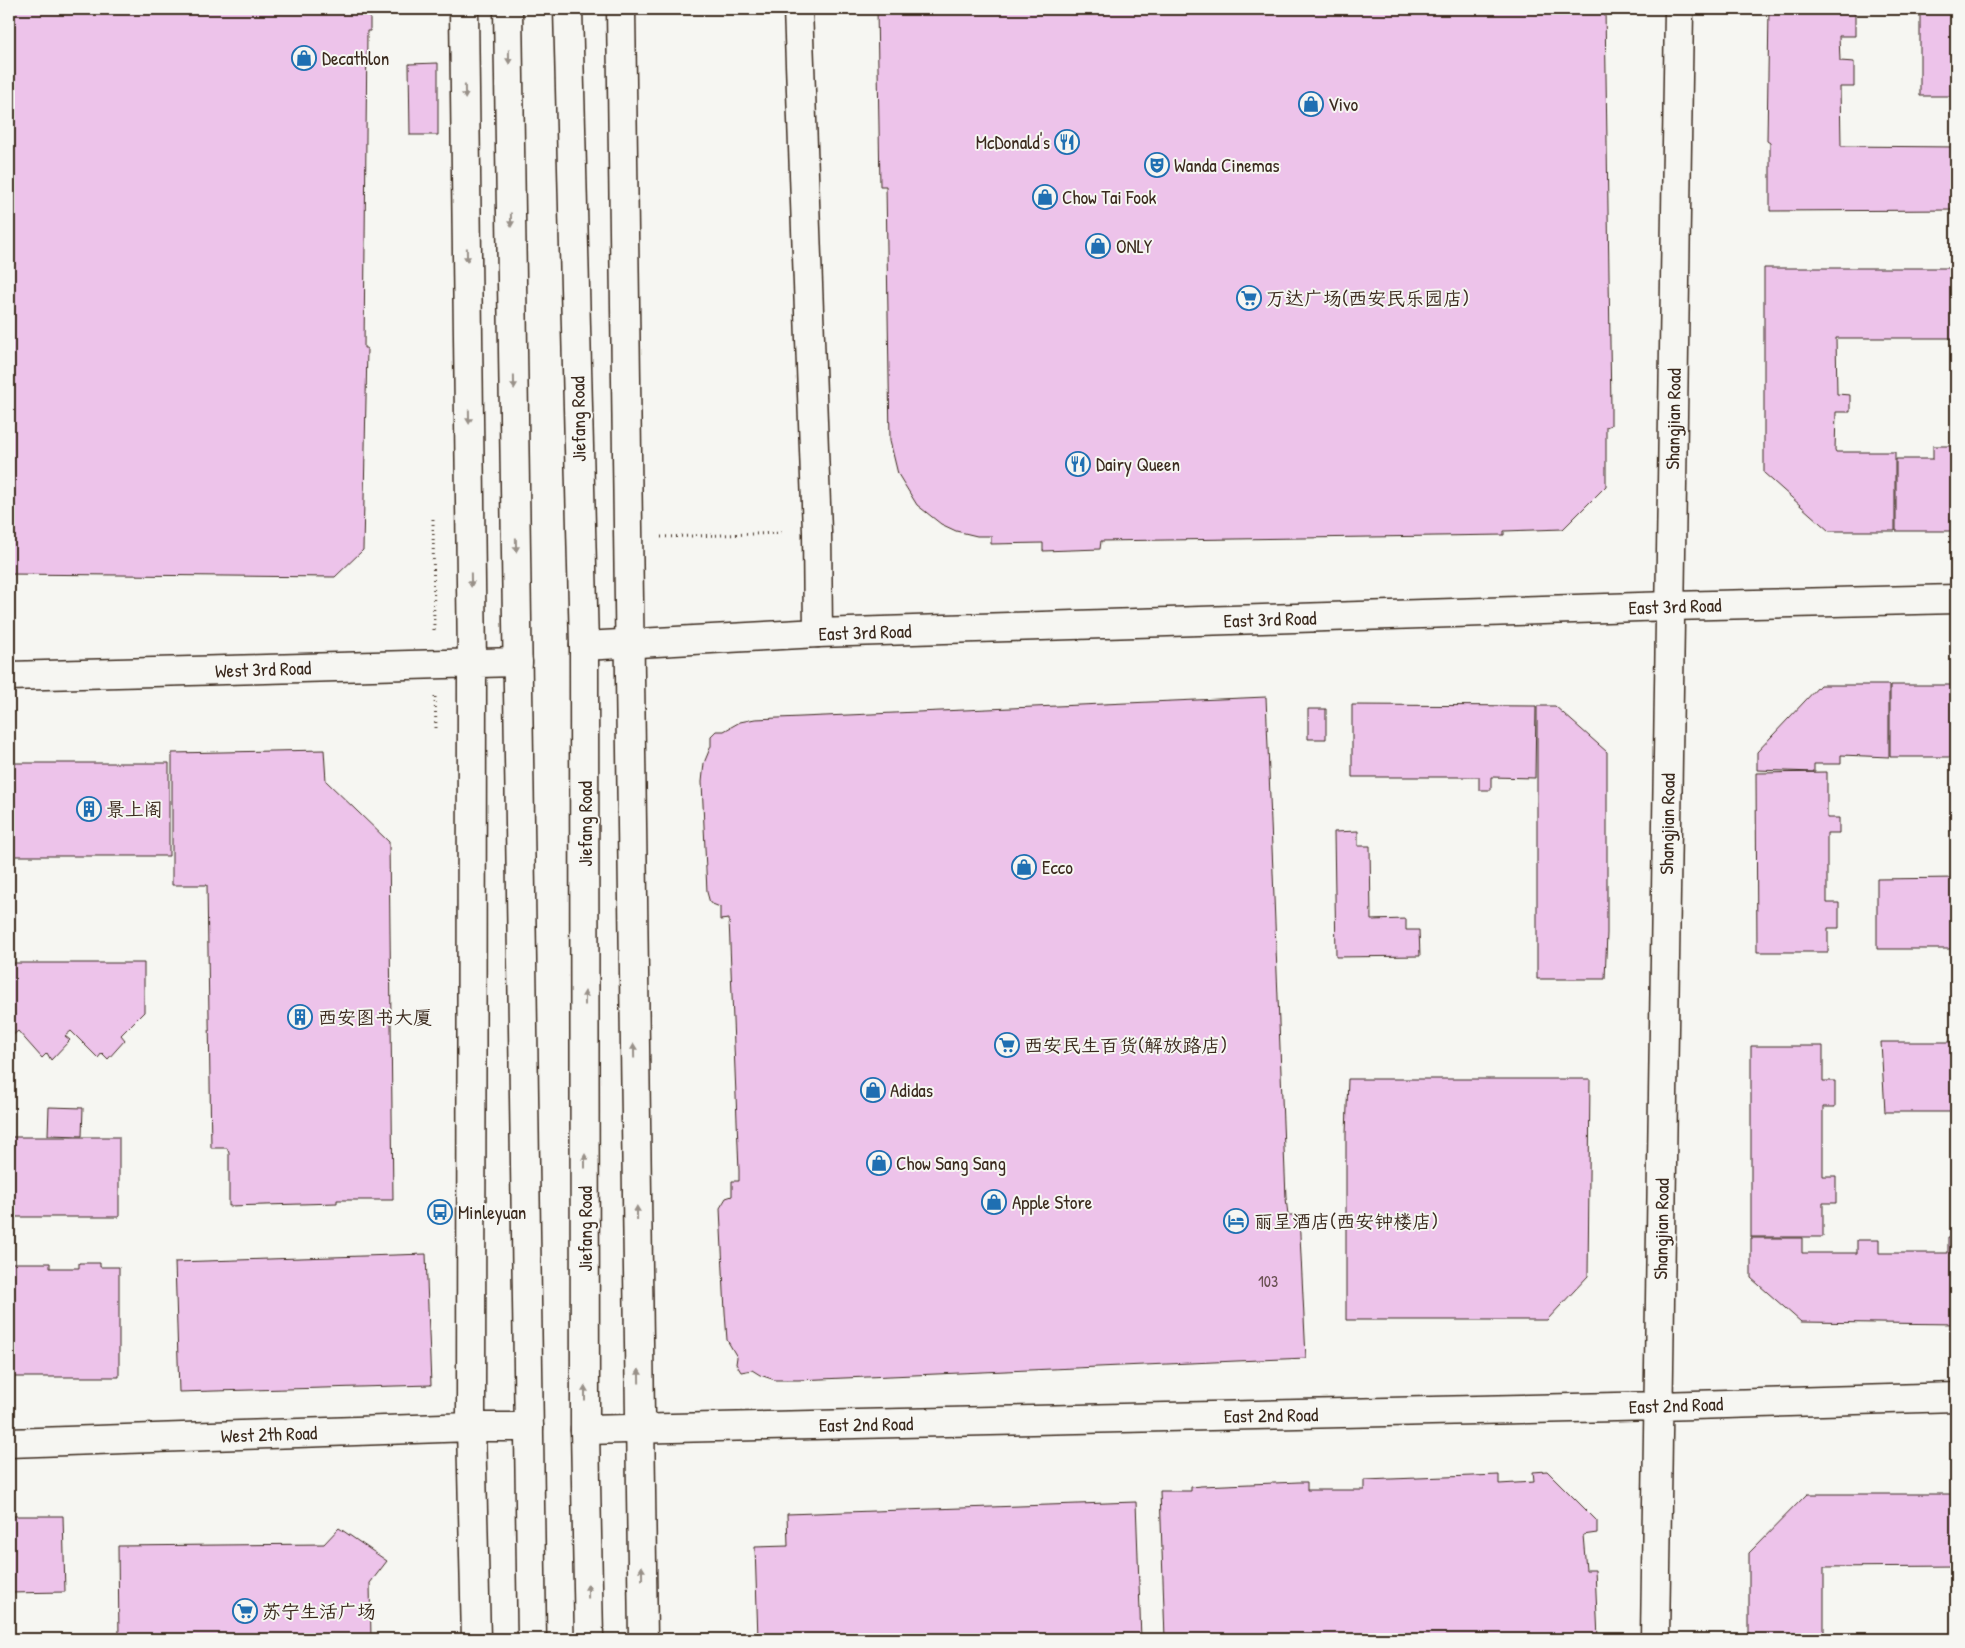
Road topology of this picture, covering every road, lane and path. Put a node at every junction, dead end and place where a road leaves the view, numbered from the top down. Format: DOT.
graph roads {
  1 [pos="464,9"];
  2 [pos="508,9"];
  3 [pos="568,9"];
  4 [pos="621,9"];
  5 [pos="798,9"];
  6 [pos="1679,9"];
  7 [pos="433,519"];
  8 [pos="817,532"];
  9 [pos="657,537"];
  10 [pos="1956,599"];
  11 [pos="1671,606"];
  12 [pos="818,633"];
  13 [pos="434,635"];
  14 [pos="629,643"];
  15 [pos="584,646"];
  16 [pos="518,662"];
  17 [pos="472,663"];
  18 [pos="9,676"];
  19 [pos="435,693"];
  20 [pos="436,730"];
  21 [pos="1956,1397"];
  22 [pos="1659,1406"];
  23 [pos="471,1427"];
  24 [pos="529,1427"];
  25 [pos="640,1429"];
  26 [pos="586,1430"];
  27 [pos="9,1443"];
  28 [pos="476,1639"];
  29 [pos="532,1639"];
  30 [pos="589,1639"];
  31 [pos="643,1639"];
  32 [pos="1655,1639"];
  1 -- 17 [label="street, one-way"];
  2 -- 16 [label="street, one-way"];
  3 -- 15 [label="street, Jiefang Road"];
  4 -- 14 [label="street"];
  5 -- 8 [label="street"];
  6 -- 11 [label="street, Shangjian Road"];
  7 -- 13 [label="path"];
  8 -- 9 [label="path"];
  8 -- 12 [label="street"];
  10 -- 11 [label="street, East 3rd Road"];
  11 -- 12 [label="street, East 3rd Road"];
  11 -- 22 [label="street, Shangjian Road"];
  12 -- 14 [label="street, East 3rd Road"];
  14 -- 15 [label="street, East 3rd Road"];
  25 -- 14 [label="street, one-way"];
  26 -- 15 [label="street, Jiefang Road, one-way"];
  16 -- 17 [label="street, West 3rd Road"];
  16 -- 24 [label="street"];
  17 -- 18 [label="street, West 3rd Road"];
  17 -- 23 [label="street"];
  19 -- 20 [label="path"];
  21 -- 22 [label="street, East 2nd Road"];
  22 -- 25 [label="street, East 2nd Road"];
  22 -- 32 [label="street, Shangjian Road"];
  23 -- 24 [label="street, West 2th Road"];
  23 -- 27 [label="street, West 2th Road"];
  23 -- 28 [label="street"];
  24 -- 29 [label="street"];
  25 -- 26 [label="street, East 2nd Road"];
  31 -- 25 [label="street, one-way"];
  30 -- 26 [label="street, Jiefang Road, one-way"];
}
